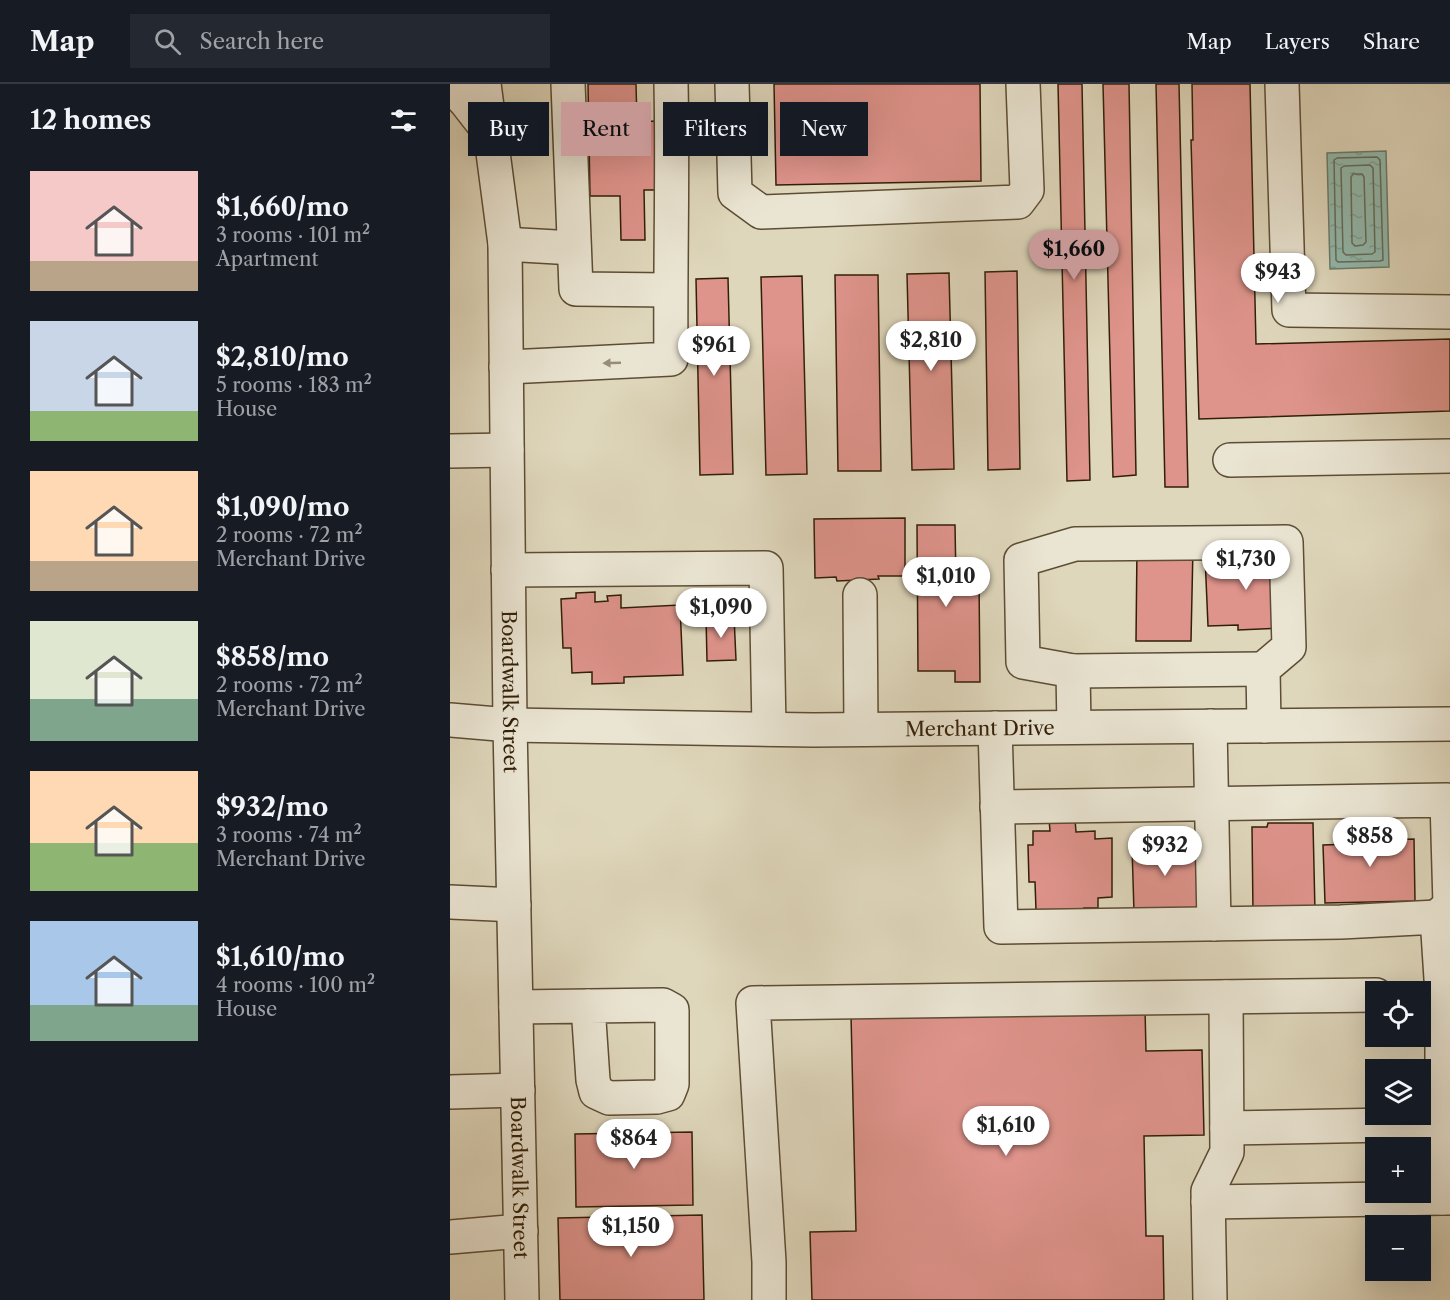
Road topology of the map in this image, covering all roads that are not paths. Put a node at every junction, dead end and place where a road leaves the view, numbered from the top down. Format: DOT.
graph roads {
  1 [pos="484,84"];
  2 [pos="507,84"];
  3 [pos="568,84"];
  4 [pos="671,84"];
  5 [pos="732,84"];
  6 [pos="1023,84"];
  7 [pos="1282,84"];
  8 [pos="450,85"];
  9 [pos="487,102"];
  10 [pos="501,102"];
  11 [pos="468,105"];
  12 [pos="494,156"];
  13 [pos="505,244"];
  14 [pos="574,248"];
  15 [pos="670,290"];
  16 [pos="1450,312"];
  17 [pos="506,367"];
  18 [pos="507,450"];
  19 [pos="450,452"];
  20 [pos="1450,456"];
  21 [pos="1230,460"];
  22 [pos="508,570"];
  23 [pos="860,595"];
  24 [pos="1263,669"];
  25 [pos="1073,671"];
  26 [pos="450,720"];
  27 [pos="1450,724"];
  28 [pos="510,725"];
  29 [pos="1210,726"];
  30 [pos="1264,726"];
  31 [pos="1074,727"];
  32 [pos="995,728"];
  33 [pos="769,729"];
  34 [pos="861,729"];
  35 [pos="1448,800"];
  36 [pos="1211,804"];
  37 [pos="997,807"];
  38 [pos="450,902"];
  39 [pos="514,906"];
  40 [pos="1437,918"];
  41 [pos="1214,924"];
  42 [pos="1437,994"];
  43 [pos="1365,995"];
  44 [pos="1226,997"];
  45 [pos="588,1006"];
  46 [pos="516,1007"];
  47 [pos="518,1090"];
  48 [pos="450,1092"];
  49 [pos="1442,1124"];
  50 [pos="1227,1128"];
  51 [pos="1446,1198"];
  52 [pos="1208,1202"];
  53 [pos="521,1231"];
  54 [pos="450,1236"];
  55 [pos="522,1300"];
  56 [pos="770,1300"];
  57 [pos="1210,1300"];
  1 -- 9 [label="street, Boardwalk Street"];
  2 -- 10 [label="street"];
  3 -- 14 [label="street"];
  4 -- 15 [label="street"];
  5 -- 6 [label="street"];
  7 -- 16 [label="street"];
  8 -- 11 [label="street"];
  12 -- 13 [label="street, Boardwalk Street"];
  13 -- 14 [label="street"];
  13 -- 17 [label="street, Boardwalk Street"];
  14 -- 15 [label="street"];
  15 -- 17 [label="street, one-way"];
  17 -- 18 [label="street, Boardwalk Street"];
  18 -- 19 [label="street"];
  18 -- 22 [label="street, Boardwalk Street"];
  20 -- 21 [label="street"];
  22 -- 28 [label="street, Boardwalk Street"];
  22 -- 33 [label="street"];
  23 -- 34 [label="street"];
  24 -- 25 [label="street"];
  24 -- 25 [label="street"];
  24 -- 30 [label="street"];
  25 -- 31 [label="street"];
  26 -- 28 [label="street, Merchant Drive"];
  27 -- 30 [label="street, Merchant Drive"];
  28 -- 33 [label="street, Merchant Drive"];
  28 -- 39 [label="street, Boardwalk Street"];
  29 -- 30 [label="street, Merchant Drive"];
  29 -- 31 [label="street, Merchant Drive"];
  29 -- 36 [label="street"];
  31 -- 32 [label="street, Merchant Drive"];
  32 -- 34 [label="street, Merchant Drive"];
  32 -- 37 [label="street"];
  33 -- 34 [label="street, Merchant Drive"];
  35 -- 36 [label="street"];
  35 -- 40 [label="street"];
  36 -- 37 [label="street"];
  36 -- 41 [label="street"];
  37 -- 41 [label="street"];
  38 -- 39 [label="street"];
  39 -- 46 [label="street, Boardwalk Street"];
  40 -- 41 [label="street"];
  40 -- 42 [label="street"];
  42 -- 49 [label="street"];
  43 -- 44 [label="street"];
  44 -- 50 [label="street"];
  44 -- 56 [label="street"];
  45 -- 46 [label="street"];
  46 -- 47 [label="street, Boardwalk Street"];
  47 -- 48 [label="street"];
  47 -- 53 [label="street, Boardwalk Street"];
  49 -- 50 [label="street"];
  49 -- 51 [label="street"];
  50 -- 52 [label="street"];
  51 -- 52 [label="street"];
  52 -- 57 [label="street"];
  53 -- 54 [label="street"];
  53 -- 55 [label="street, Boardwalk Street"];
}
